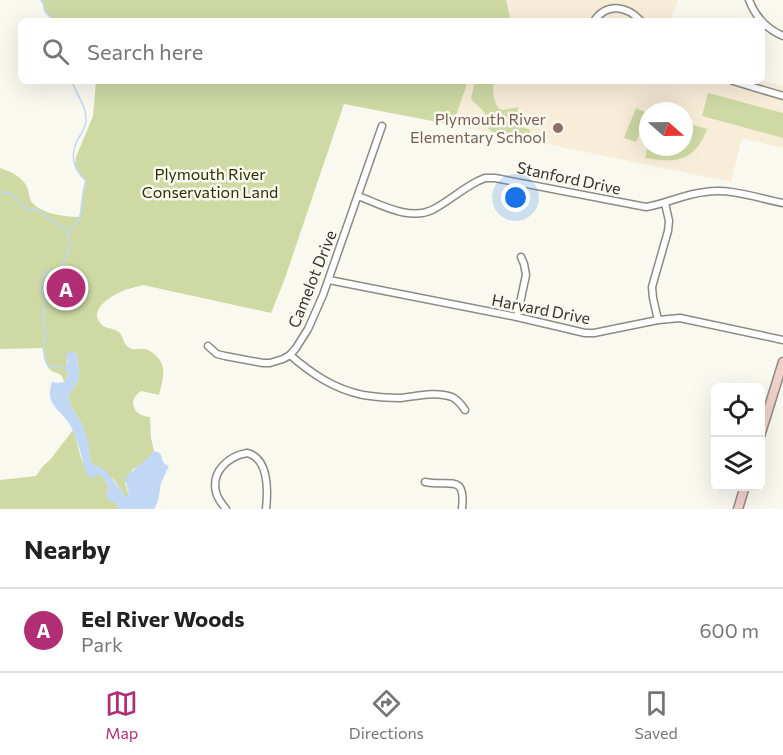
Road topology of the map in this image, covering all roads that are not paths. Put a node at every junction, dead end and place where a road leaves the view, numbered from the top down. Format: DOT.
graph roads {
  1 [pos="749,0"];
  2 [pos="597,18"];
  3 [pos="638,18"];
  4 [pos="760,18"];
  5 [pos="765,24"];
  6 [pos="783,36"];
  7 [pos="743,84"];
  8 [pos="783,96"];
  9 [pos="382,126"];
  10 [pos="358,196"];
  11 [pos="783,202"];
  12 [pos="665,203"];
  13 [pos="521,257"];
  14 [pos="329,280"];
  15 [pos="517,318"];
  16 [pos="658,320"];
  17 [pos="783,340"];
  18 [pos="208,346"];
  19 [pos="290,355"];
  20 [pos="783,362"];
  21 [pos="465,410"];
  22 [pos="765,420"];
  23 [pos="425,482"];
  24 [pos="743,491"];
  25 [pos="226,509"];
  26 [pos="266,509"];
  27 [pos="462,509"];
  28 [pos="738,509"];
  1 -- 4 [label="street"];
  2 -- 3 [label="street"];
  5 -- 6 [label="street"];
  7 -- 8 [label="street"];
  9 -- 10 [label="street, Camelot Drive"];
  10 -- 12 [label="street, Stanford Drive"];
  10 -- 14 [label="street, Camelot Drive"];
  11 -- 12 [label="street, Stanford Drive"];
  12 -- 16 [label="street"];
  13 -- 15 [label="street"];
  14 -- 15 [label="street, Harvard Drive"];
  14 -- 19 [label="street, Camelot Drive"];
  15 -- 16 [label="street, Harvard Drive"];
  16 -- 17 [label="street, Harvard Drive"];
  18 -- 19 [label="street"];
  19 -- 21 [label="street"];
  20 -- 22 [label="main road"];
  23 -- 27 [label="street"];
  24 -- 28 [label="main road"];
  25 -- 26 [label="street"];
}
